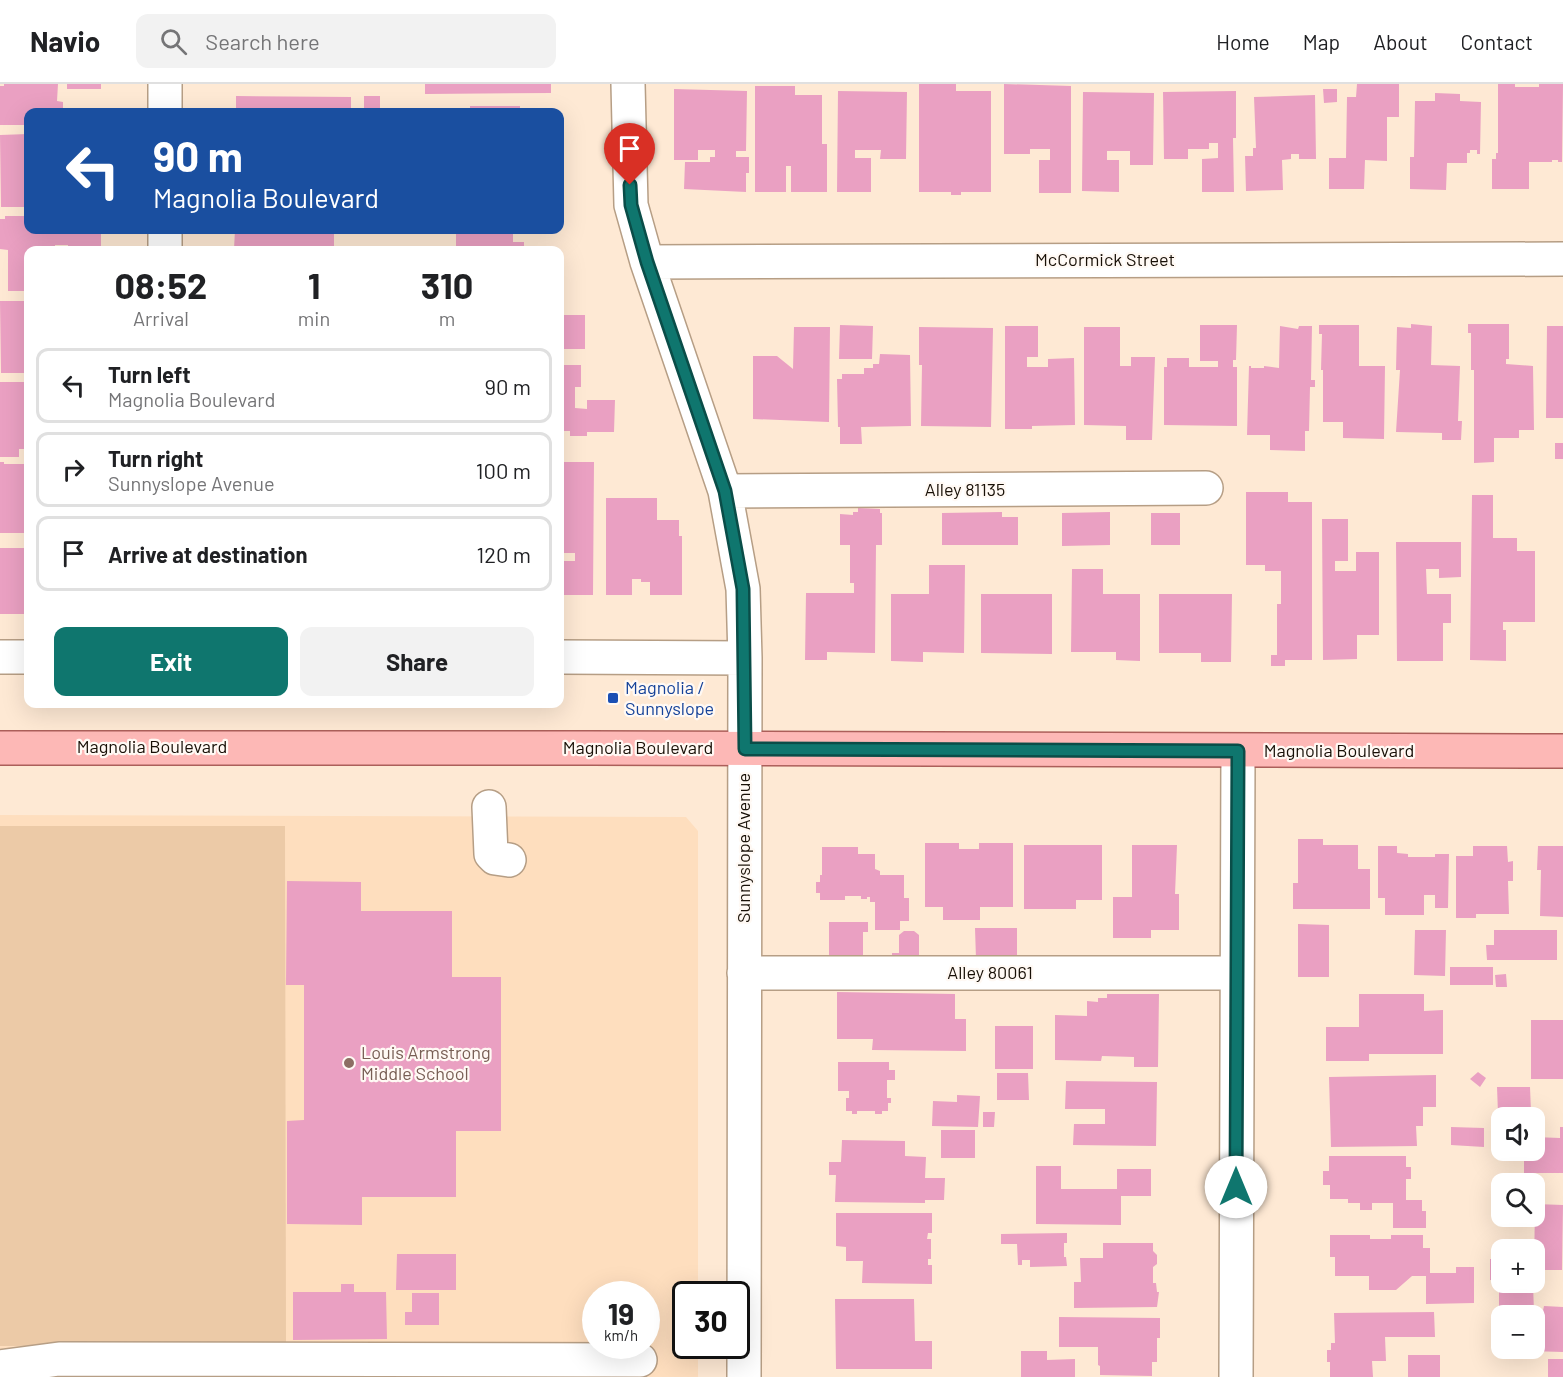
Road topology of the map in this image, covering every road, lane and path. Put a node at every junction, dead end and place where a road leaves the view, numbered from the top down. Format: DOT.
graph roads {
  1 [pos="165,84"];
  2 [pos="628,84"];
  3 [pos="165,108"];
  4 [pos="1563,259"];
  5 [pos="647,262"];
  6 [pos="1206,488"];
  7 [pos="725,491"];
  8 [pos="0,657"];
  9 [pos="24,657"];
  10 [pos="564,657"];
  11 [pos="745,658"];
  12 [pos="0,748"];
  13 [pos="745,749"];
  14 [pos="1238,751"];
  15 [pos="1563,751"];
  16 [pos="489,807"];
  17 [pos="509,860"];
  18 [pos="744,973"];
  19 [pos="1236,973"];
  20 [pos="640,1360"];
  21 [pos="0,1367"];
  22 [pos="744,1377"];
  23 [pos="1236,1377"];
  1 -- 3 [label="street"];
  2 -- 5 [label="street, Sunnyslope Avenue"];
  4 -- 5 [label="street, McCormick Street"];
  5 -- 7 [label="street, Sunnyslope Avenue"];
  6 -- 7 [label="street, Alley 81135"];
  7 -- 11 [label="street, Sunnyslope Avenue"];
  8 -- 9 [label="street"];
  10 -- 11 [label="street"];
  11 -- 13 [label="street, Sunnyslope Avenue"];
  12 -- 13 [label="main road, Magnolia Boulevard"];
  13 -- 14 [label="main road, Magnolia Boulevard"];
  13 -- 18 [label="street, Sunnyslope Avenue"];
  14 -- 15 [label="main road, Magnolia Boulevard"];
  14 -- 19 [label="street"];
  16 -- 17 [label="street"];
  18 -- 19 [label="street, Alley 80061"];
  18 -- 22 [label="street, Sunnyslope Avenue"];
  19 -- 23 [label="street"];
  20 -- 21 [label="street"];
}
